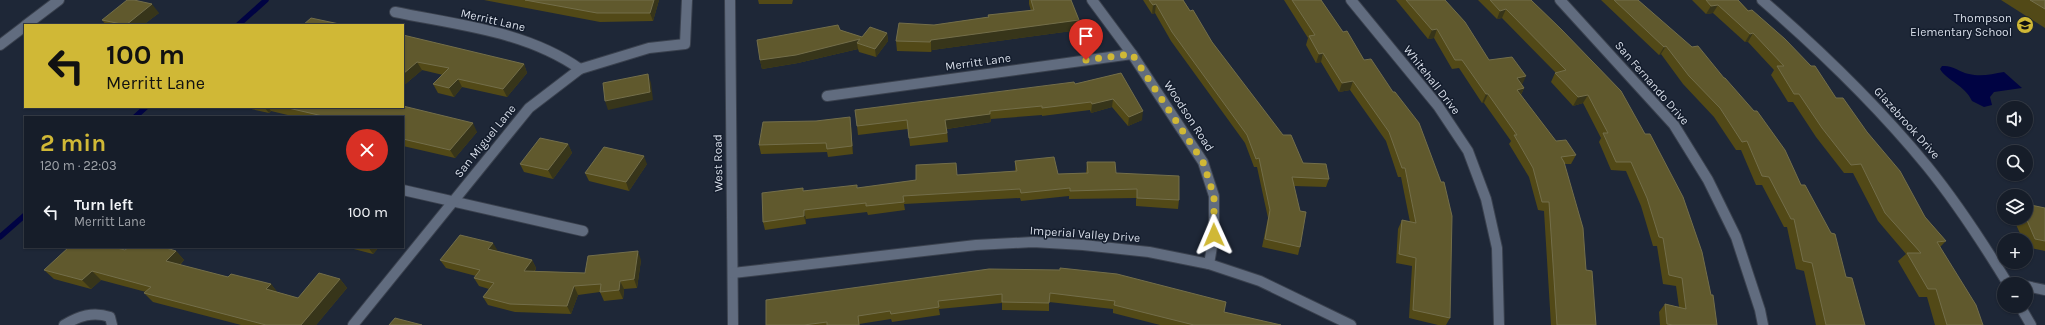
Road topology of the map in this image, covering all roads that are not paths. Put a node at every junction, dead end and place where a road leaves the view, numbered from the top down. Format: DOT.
graph roads {
  1 [pos="59,0"];
  2 [pos="687,0"];
  3 [pos="730,0"];
  4 [pos="1092,0"];
  5 [pos="1350,0"];
  6 [pos="1560,0"];
  7 [pos="1762,0"];
  8 [pos="395,12"];
  9 [pos="27,24"];
  10 [pos="24,27"];
  11 [pos="0,45"];
  12 [pos="1132,54"];
  13 [pos="580,69"];
  14 [pos="827,96"];
  15 [pos="404,190"];
  16 [pos="452,202"];
  17 [pos="583,231"];
  18 [pos="1208,264"];
  19 [pos="733,273"];
  20 [pos="2005,277"];
  21 [pos="2033,287"];
  22 [pos="2045,290"];
  23 [pos="2024,313"];
  24 [pos="64,325"];
  25 [pos="112,325"];
  26 [pos="353,325"];
  27 [pos="733,325"];
  28 [pos="1351,325"];
  29 [pos="1499,325"];
  30 [pos="1764,325"];
  31 [pos="2031,325"];
  1 -- 9 [label="street"];
  2 -- 13 [label="street, San Miguel Lane"];
  3 -- 19 [label="street, West Road"];
  4 -- 12 [label="street, Woodson Road"];
  5 -- 29 [label="street, Whitehall Drive"];
  6 -- 30 [label="street, San Fernando Drive"];
  7 -- 20 [label="street, Glazebrook Drive"];
  8 -- 13 [label="street, Merritt Lane"];
  10 -- 11 [label="street"];
  12 -- 14 [label="street, Merritt Lane"];
  12 -- 18 [label="street, Woodson Road"];
  13 -- 16 [label="street, San Miguel Lane"];
  15 -- 16 [label="street"];
  16 -- 17 [label="street"];
  16 -- 26 [label="street, San Miguel Lane"];
  18 -- 19 [label="street, Imperial Valley Drive"];
  18 -- 28 [label="street, Imperial Valley Drive"];
  19 -- 27 [label="street, West Road"];
  21 -- 22 [label="street"];
  23 -- 31 [label="street"];
  24 -- 25 [label="street"];
}
